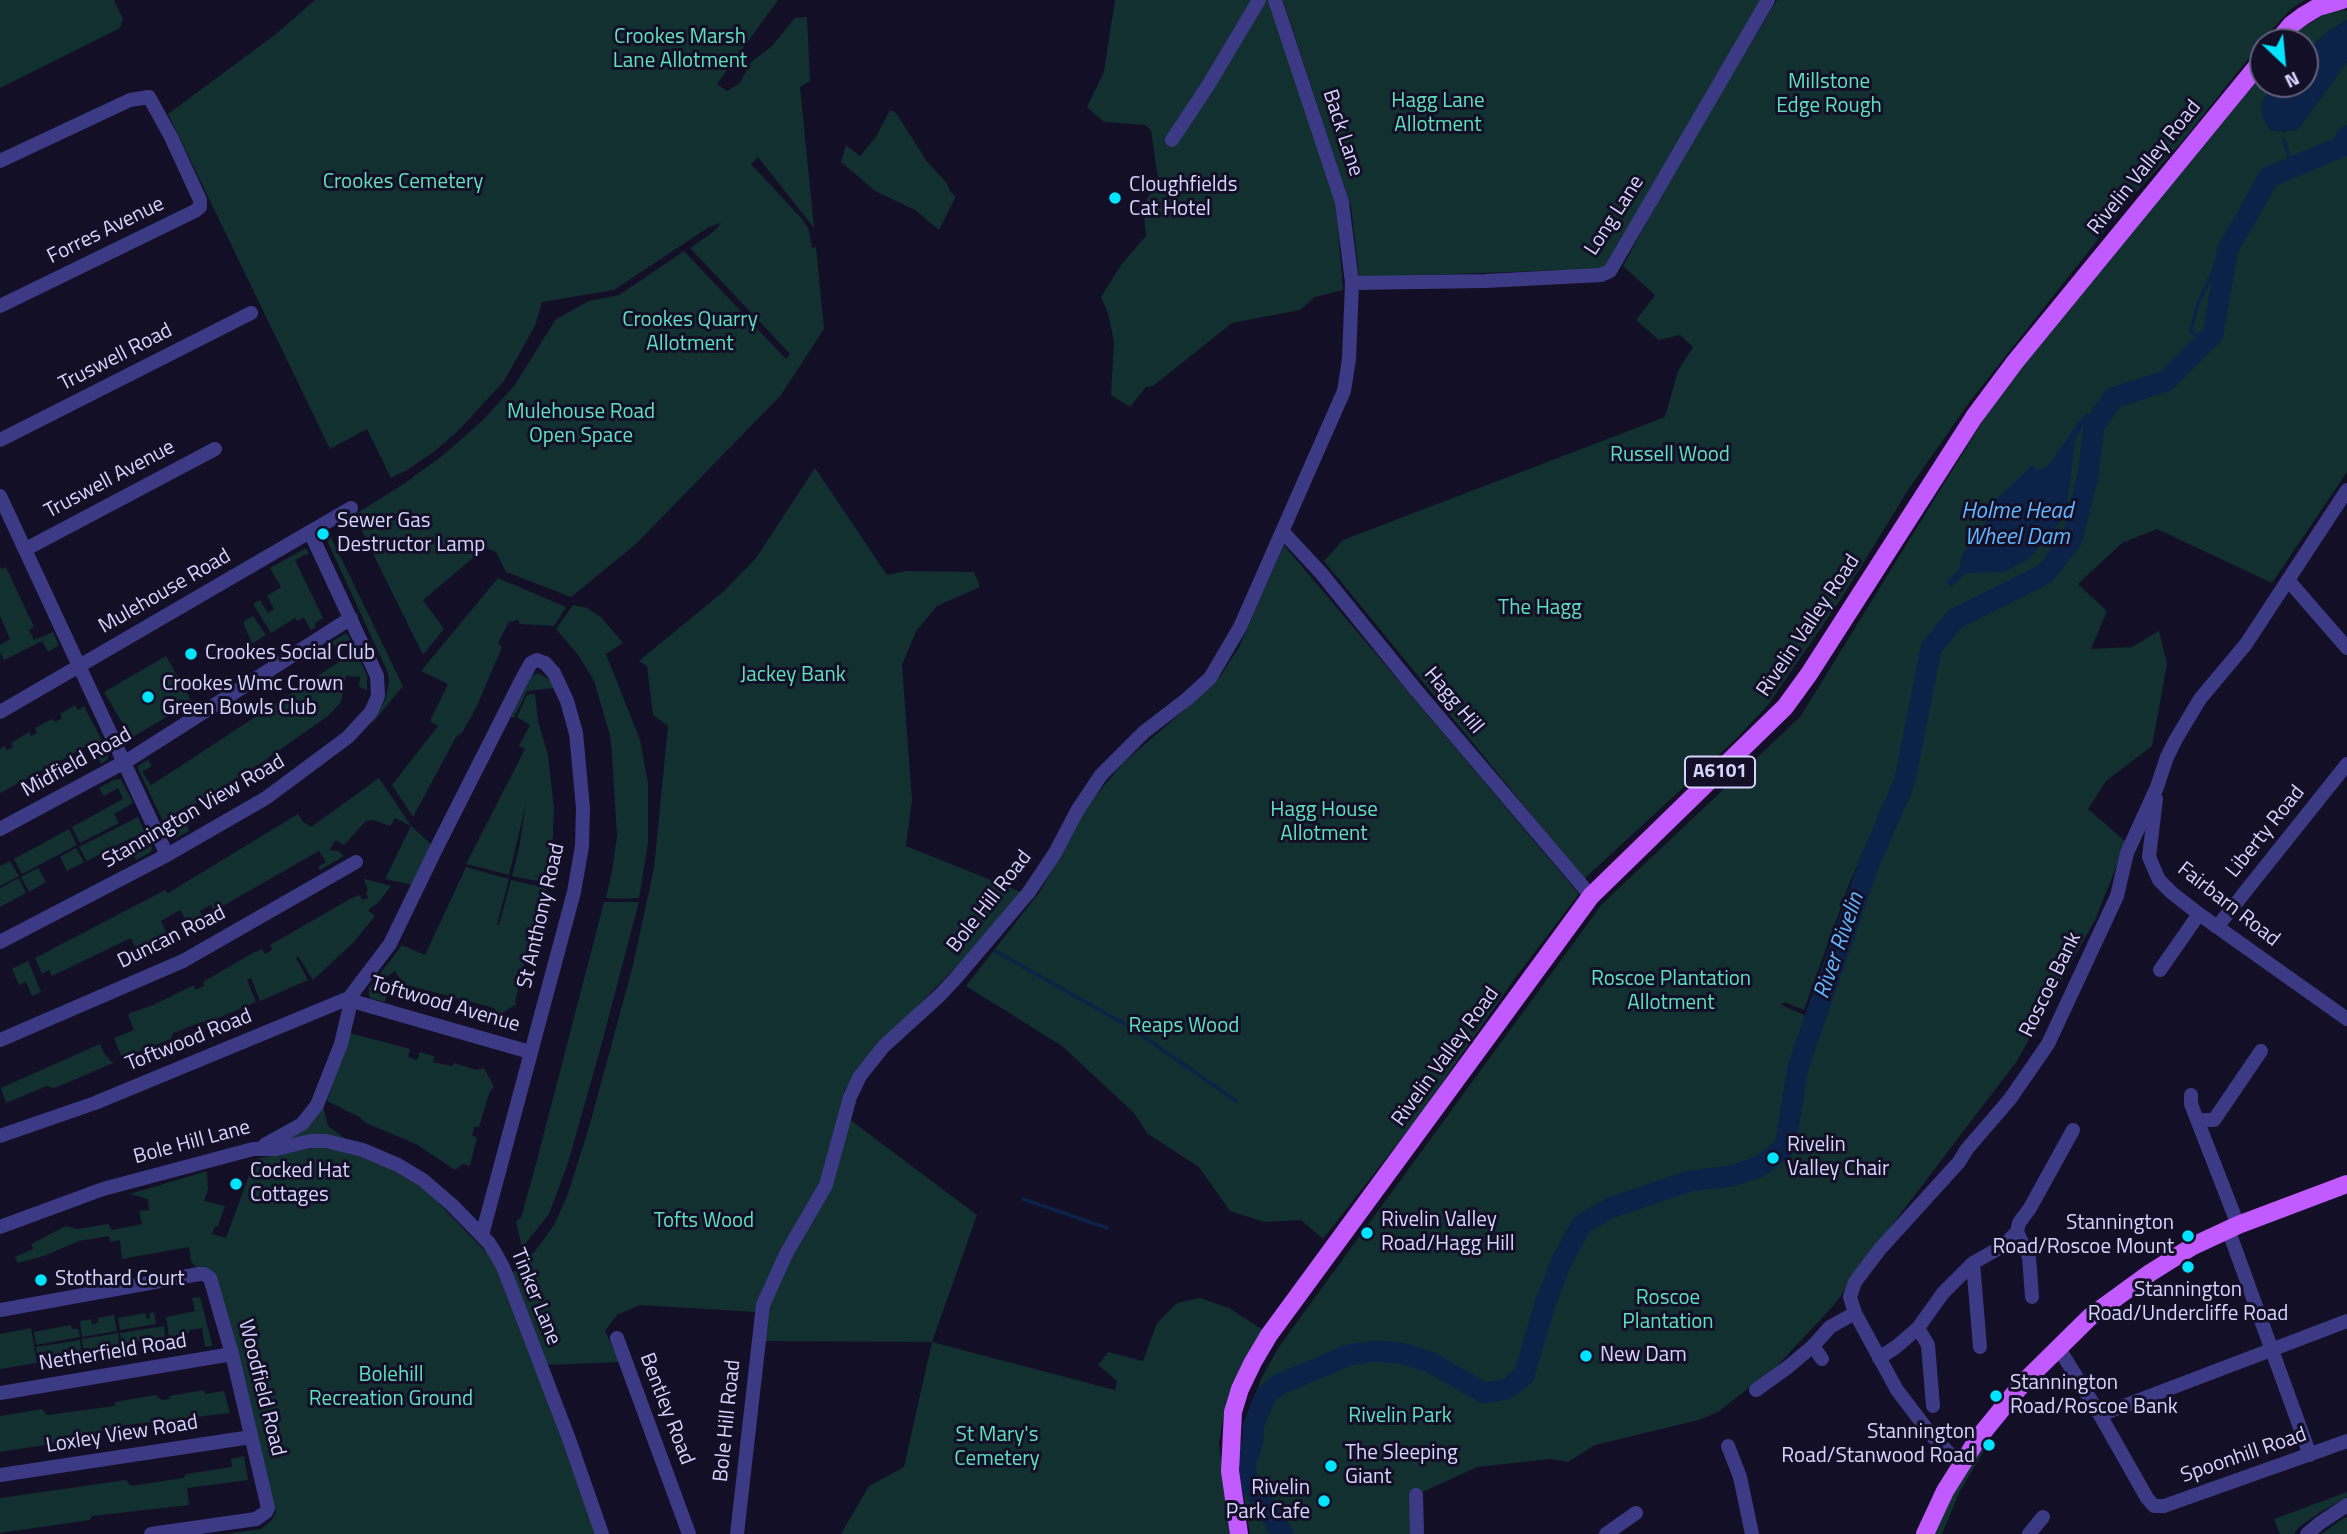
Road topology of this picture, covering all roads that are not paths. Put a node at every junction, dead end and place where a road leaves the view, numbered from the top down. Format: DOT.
graph roads {
  1 [pos="1259,0"];
  2 [pos="1275,0"];
  3 [pos="1768,0"];
  4 [pos="2342,0"];
  5 [pos="2288,28"];
  6 [pos="2249,76"];
  7 [pos="1172,140"];
  8 [pos="0,161"];
  9 [pos="1352,283"];
  10 [pos="0,306"];
  11 [pos="251,313"];
  12 [pos="0,440"];
  13 [pos="215,449"];
  14 [pos="2347,490"];
  15 [pos="0,496"];
  16 [pos="351,508"];
  17 [pos="1283,531"];
  18 [pos="310,533"];
  19 [pos="26,549"];
  20 [pos="2288,580"];
  21 [pos="351,618"];
  22 [pos="2347,648"];
  23 [pos="79,667"];
  24 [pos="0,712"];
  25 [pos="123,763"];
  26 [pos="2347,764"];
  27 [pos="2157,787"];
  28 [pos="0,829"];
  29 [pos="167,855"];
  30 [pos="356,862"];
  31 [pos="1591,896"];
  32 [pos="2199,914"];
  33 [pos="2217,926"];
  34 [pos="0,942"];
  35 [pos="378,962"];
  36 [pos="2160,970"];
  37 [pos="349,998"];
  38 [pos="2347,1018"];
  39 [pos="0,1040"];
  40 [pos="2261,1051"];
  41 [pos="530,1052"];
  42 [pos="2191,1095"];
  43 [pos="2197,1120"];
  44 [pos="2073,1130"];
  45 [pos="0,1136"];
  46 [pos="262,1149"];
  47 [pos="2347,1184"];
  48 [pos="0,1227"];
  49 [pos="2233,1227"];
  50 [pos="2017,1232"];
  51 [pos="482,1235"];
  52 [pos="1973,1263"];
  53 [pos="2032,1297"];
  54 [pos="0,1310"];
  55 [pos="1855,1313"];
  56 [pos="2347,1321"];
  57 [pos="1918,1328"];
  58 [pos="617,1338"];
  59 [pos="1813,1346"];
  60 [pos="1980,1347"];
  61 [pos="2058,1348"];
  62 [pos="2272,1349"];
  63 [pos="232,1354"];
  64 [pos="1879,1357"];
  65 [pos="1822,1359"];
  66 [pos="1756,1390"];
  67 [pos="0,1392"];
  68 [pos="1933,1406"];
  69 [pos="2100,1415"];
  70 [pos="251,1437"];
  71 [pos="2347,1441"];
  72 [pos="1728,1446"];
  73 [pos="2310,1455"];
  74 [pos="1962,1462"];
  75 [pos="0,1475"];
  76 [pos="1416,1495"];
  77 [pos="2347,1505"];
  78 [pos="1636,1513"];
  79 [pos="2043,1517"];
  80 [pos="151,1534"];
  81 [pos="602,1534"];
  82 [pos="689,1534"];
  83 [pos="737,1534"];
  84 [pos="1239,1534"];
  85 [pos="1417,1534"];
  86 [pos="1606,1534"];
  87 [pos="1752,1534"];
  88 [pos="1925,1534"];
  89 [pos="2029,1534"];
  90 [pos="2307,1534"];
  1 -- 7 [label="street"];
  2 -- 9 [label="street, Back Lane"];
  3 -- 9 [label="street, Long Lane"];
  4 -- 5 [label="main road"];
  6 -- 31 [label="main road, Rivelin Valley Road / A6101"];
  8 -- 10 [label="street, Forres Avenue"];
  9 -- 17 [label="street, Bole Hill Road"];
  11 -- 12 [label="street, Truswell Road"];
  13 -- 19 [label="street, Truswell Avenue"];
  14 -- 20 [label="street, Roscoe Bank"];
  15 -- 19 [label="street"];
  16 -- 18 [label="street, Mulehouse Road"];
  17 -- 31 [label="street, Hagg Hill"];
  17 -- 83 [label="street, Bole Hill Road"];
  18 -- 21 [label="street, Stannington View Road"];
  18 -- 23 [label="street, Mulehouse Road"];
  19 -- 23 [label="street"];
  20 -- 22 [label="street"];
  20 -- 27 [label="street, Roscoe Bank"];
  21 -- 25 [label="street, Midfield Road"];
  21 -- 29 [label="street, Stannington View Road"];
  23 -- 24 [label="street, Mulehouse Road"];
  23 -- 25 [label="street"];
  25 -- 28 [label="street, Midfield Road"];
  25 -- 29 [label="street"];
  26 -- 33 [label="street, Liberty Road"];
  27 -- 32 [label="street, Fairbarn Road"];
  27 -- 55 [label="street, Roscoe Bank"];
  29 -- 34 [label="street, Stannington View Road"];
  30 -- 39 [label="street, Duncan Road"];
  31 -- 84 [label="main road, Rivelin Valley Road / A6101"];
  32 -- 33 [label="street, Fairbarn Road"];
  32 -- 36 [label="street"];
  33 -- 38 [label="street, Fairbarn Road"];
  35 -- 37 [label="street, Toftwood Road"];
  35 -- 41 [label="street, St Anthony Road"];
  37 -- 41 [label="street, Toftwood Avenue"];
  37 -- 45 [label="street, Toftwood Road"];
  37 -- 46 [label="street, Bole Hill Lane"];
  40 -- 43 [label="street"];
  41 -- 51 [label="street, St Anthony Road"];
  42 -- 43 [label="street"];
  43 -- 49 [label="street"];
  44 -- 50 [label="street"];
  46 -- 48 [label="street, Bole Hill Lane"];
  46 -- 51 [label="street, Tinker Lane"];
  47 -- 49 [label="main road"];
  49 -- 61 [label="main road"];
  49 -- 62 [label="street"];
  50 -- 52 [label="street"];
  50 -- 53 [label="street"];
  51 -- 81 [label="street, Tinker Lane"];
  52 -- 57 [label="street"];
  52 -- 60 [label="street"];
  54 -- 63 [label="street, Woodfield Road"];
  55 -- 59 [label="street"];
  55 -- 64 [label="street"];
  56 -- 62 [label="street"];
  57 -- 64 [label="street"];
  57 -- 68 [label="street"];
  58 -- 82 [label="street, Bentley Road"];
  59 -- 65 [label="street"];
  59 -- 66 [label="street"];
  61 -- 69 [label="street"];
  61 -- 74 [label="main road"];
  62 -- 69 [label="street"];
  62 -- 73 [label="street"];
  63 -- 67 [label="street, Netherfield Road"];
  63 -- 70 [label="street, Woodfield Road"];
  64 -- 74 [label="street"];
  69 -- 73 [label="street, Spoonhill Road"];
  70 -- 75 [label="street, Loxley View Road"];
  70 -- 80 [label="street, Woodfield Road"];
  71 -- 73 [label="street, Spoonhill Road"];
  72 -- 87 [label="street"];
  74 -- 88 [label="main road"];
  76 -- 85 [label="street"];
  77 -- 90 [label="street"];
  78 -- 86 [label="street"];
  79 -- 89 [label="street"];
}
